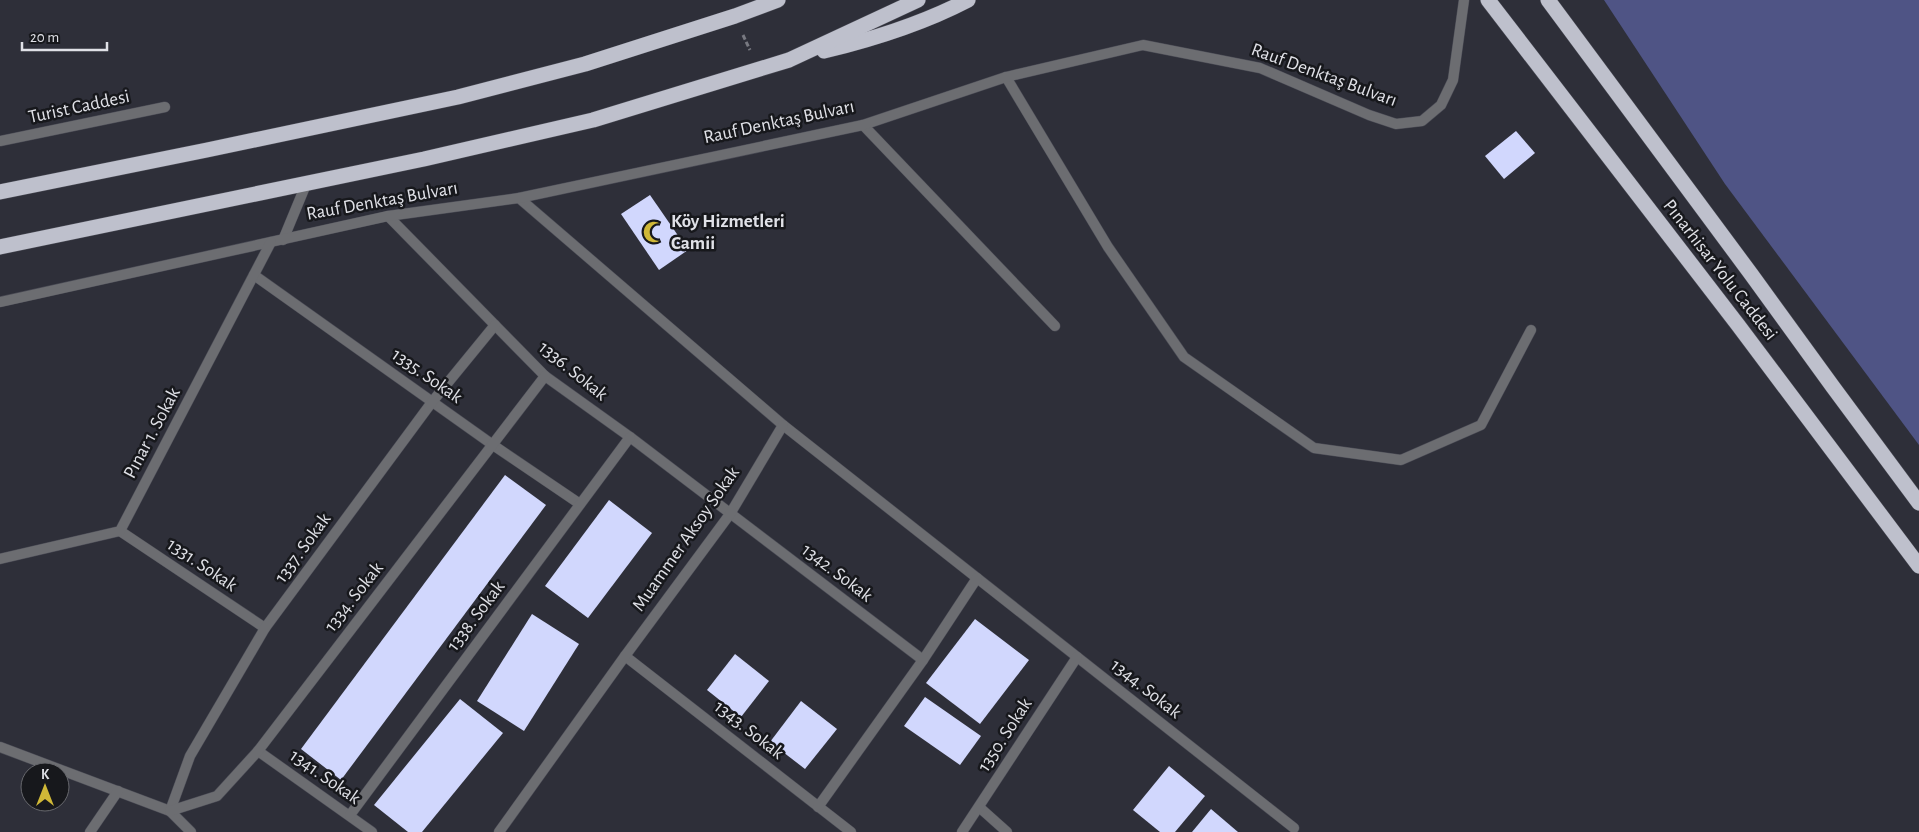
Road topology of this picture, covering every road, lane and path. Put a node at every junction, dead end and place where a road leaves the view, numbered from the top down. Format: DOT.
graph roads {
  1 [pos="778,0"];
  2 [pos="918,0"];
  3 [pos="968,0"];
  4 [pos="1464,0"];
  5 [pos="1488,0"];
  6 [pos="1548,0"];
  7 [pos="735,16"];
  8 [pos="789,60"];
  9 [pos="758,70"];
  10 [pos="1006,77"];
  11 [pos="165,107"];
  12 [pos="863,125"];
  13 [pos="0,141"];
  14 [pos="307,182"];
  15 [pos="0,192"];
  16 [pos="519,198"];
  17 [pos="388,216"];
  18 [pos="283,240"];
  19 [pos="272,242"];
  20 [pos="0,247"];
  21 [pos="254,275"];
  22 [pos="0,302"];
  23 [pos="495,325"];
  24 [pos="1055,326"];
  25 [pos="1531,330"];
  26 [pos="545,376"];
  27 [pos="432,402"];
  28 [pos="782,425"];
  29 [pos="630,437"];
  30 [pos="493,445"];
  31 [pos="1919,503"];
  32 [pos="580,504"];
  33 [pos="730,514"];
  34 [pos="120,531"];
  35 [pos="0,559"];
  36 [pos="1919,566"];
  37 [pos="977,578"];
  38 [pos="265,628"];
  39 [pos="625,656"];
  40 [pos="1077,657"];
  41 [pos="923,660"];
  42 [pos="0,747"];
  43 [pos="258,751"];
  44 [pos="118,791"];
  45 [pos="818,807"];
  46 [pos="979,807"];
  47 [pos="170,811"];
  48 [pos="350,815"];
  49 [pos="1294,828"];
  50 [pos="90,832"];
  51 [pos="191,832"];
  52 [pos="372,832"];
  53 [pos="499,832"];
  54 [pos="851,832"];
  55 [pos="962,832"];
  56 [pos="1007,832"];
  1 -- 7 [label="highway"];
  2 -- 8 [label="highway, Rauf Denktaş Bulvarı"];
  3 -- 8 [label="highway"];
  4 -- 10 [label="street, Rauf Denktaş Bulvarı"];
  5 -- 36 [label="highway, Pınarhisar Yolu Caddesi"];
  6 -- 31 [label="highway, Pınarhisar Yolu Caddesi"];
  7 -- 9 [label="path"];
  7 -- 15 [label="highway"];
  8 -- 9 [label="highway, Rauf Denktaş Bulvarı"];
  9 -- 14 [label="highway, Rauf Denktaş Bulvarı"];
  10 -- 12 [label="street, Rauf Denktaş Bulvarı"];
  10 -- 25 [label="street"];
  11 -- 13 [label="street, Turist Caddesi"];
  12 -- 16 [label="street, Rauf Denktaş Bulvarı"];
  12 -- 24 [label="street"];
  14 -- 18 [label="street"];
  14 -- 20 [label="highway, Rauf Denktaş Bulvarı"];
  16 -- 17 [label="street, Rauf Denktaş Bulvarı"];
  16 -- 28 [label="street"];
  17 -- 18 [label="street, Rauf Denktaş Bulvarı"];
  17 -- 23 [label="street, 1336. Sokak"];
  18 -- 19 [label="street, Rauf Denktaş Bulvarı"];
  19 -- 21 [label="street, Pınar 1. Sokak"];
  19 -- 22 [label="street, Rauf Denktaş Bulvarı"];
  21 -- 27 [label="street, 1335. Sokak"];
  21 -- 34 [label="street, Pınar 1. Sokak"];
  23 -- 26 [label="street, 1336. Sokak"];
  23 -- 27 [label="street, 1337. Sokak"];
  26 -- 29 [label="street, 1336. Sokak"];
  26 -- 30 [label="street, 1334. Sokak"];
  27 -- 30 [label="street, 1335. Sokak"];
  27 -- 38 [label="street, 1337. Sokak"];
  28 -- 33 [label="street, Muammer Aksoy Sokak"];
  28 -- 37 [label="street, 1344. Sokak"];
  29 -- 32 [label="street, 1338. Sokak"];
  29 -- 33 [label="street, 1336. Sokak"];
  30 -- 32 [label="street, 1335. Sokak"];
  30 -- 43 [label="street, 1334. Sokak"];
  32 -- 48 [label="street, 1338. Sokak"];
  33 -- 39 [label="street, Muammer Aksoy Sokak"];
  33 -- 41 [label="street, 1342. Sokak"];
  34 -- 35 [label="street"];
  34 -- 38 [label="street, 1331. Sokak"];
  37 -- 40 [label="street, 1344. Sokak"];
  37 -- 41 [label="street"];
  38 -- 47 [label="street, 1337. Sokak"];
  39 -- 45 [label="street, 1343. Sokak"];
  39 -- 53 [label="street, Muammer Aksoy Sokak"];
  40 -- 46 [label="street, 1350. Sokak"];
  40 -- 49 [label="street, 1344. Sokak"];
  41 -- 45 [label="street"];
  42 -- 44 [label="street"];
  43 -- 47 [label="street, 1334. Sokak"];
  43 -- 48 [label="street, 1341. Sokak"];
  44 -- 47 [label="street"];
  44 -- 50 [label="street"];
  45 -- 54 [label="street, 1343. Sokak"];
  46 -- 55 [label="street, 1350. Sokak"];
  46 -- 56 [label="street"];
  47 -- 51 [label="street"];
  48 -- 52 [label="street, 1341. Sokak"];
}
